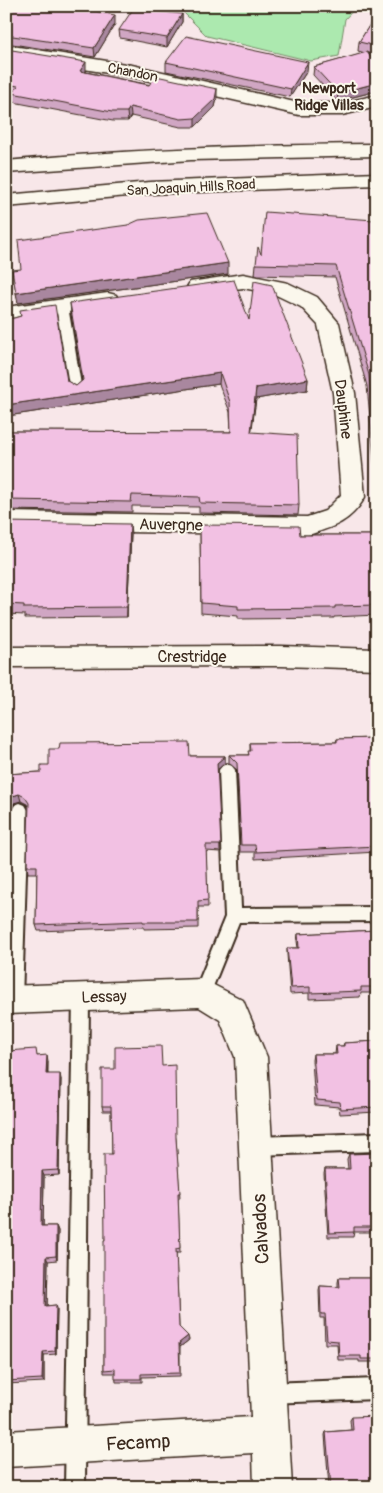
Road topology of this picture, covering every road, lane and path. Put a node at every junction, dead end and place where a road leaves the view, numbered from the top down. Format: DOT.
graph roads {
  1 [pos="6,50"];
  2 [pos="377,101"];
  3 [pos="377,150"];
  4 [pos="6,167"];
  5 [pos="377,179"];
  6 [pos="6,201"];
  7 [pos="176,290"];
  8 [pos="128,297"];
  9 [pos="62,306"];
  10 [pos="6,314"];
  11 [pos="76,391"];
  12 [pos="334,517"];
  13 [pos="6,521"];
  14 [pos="6,657"];
  15 [pos="377,658"];
  16 [pos="228,770"];
  17 [pos="20,810"];
  18 [pos="377,914"];
  19 [pos="233,917"];
  20 [pos="202,993"];
  21 [pos="81,997"];
  22 [pos="10,1000"];
  23 [pos="377,1142"];
  24 [pos="255,1146"];
  25 [pos="377,1389"];
  26 [pos="268,1393"];
  27 [pos="270,1434"];
  28 [pos="75,1445"];
  29 [pos="6,1449"];
  30 [pos="75,1487"];
  31 [pos="273,1487"];
  1 -- 2 [label="street, Chandon"];
  3 -- 4 [label="street, San Joaquin Hills Road"];
  5 -- 6 [label="street, San Joaquin Hills Road"];
  7 -- 12 [label="street, Dauphine"];
  8 -- 9 [label="street"];
  9 -- 10 [label="street"];
  9 -- 11 [label="lane"];
  12 -- 13 [label="street, Auvergne"];
  14 -- 15 [label="street, Crestridge"];
  16 -- 19 [label="lane"];
  17 -- 22 [label="lane"];
  18 -- 19 [label="lane"];
  19 -- 20 [label="lane"];
  20 -- 21 [label="street, Lessay"];
  20 -- 24 [label="street, Calvados"];
  21 -- 22 [label="street, Lessay"];
  21 -- 28 [label="lane"];
  23 -- 24 [label="lane"];
  24 -- 26 [label="street, Calvados"];
  25 -- 26 [label="lane"];
  26 -- 27 [label="street, Calvados"];
  27 -- 28 [label="street, Fecamp"];
  27 -- 31 [label="street, Calvados"];
  28 -- 29 [label="street, Fecamp"];
  28 -- 30 [label="lane"];
}
